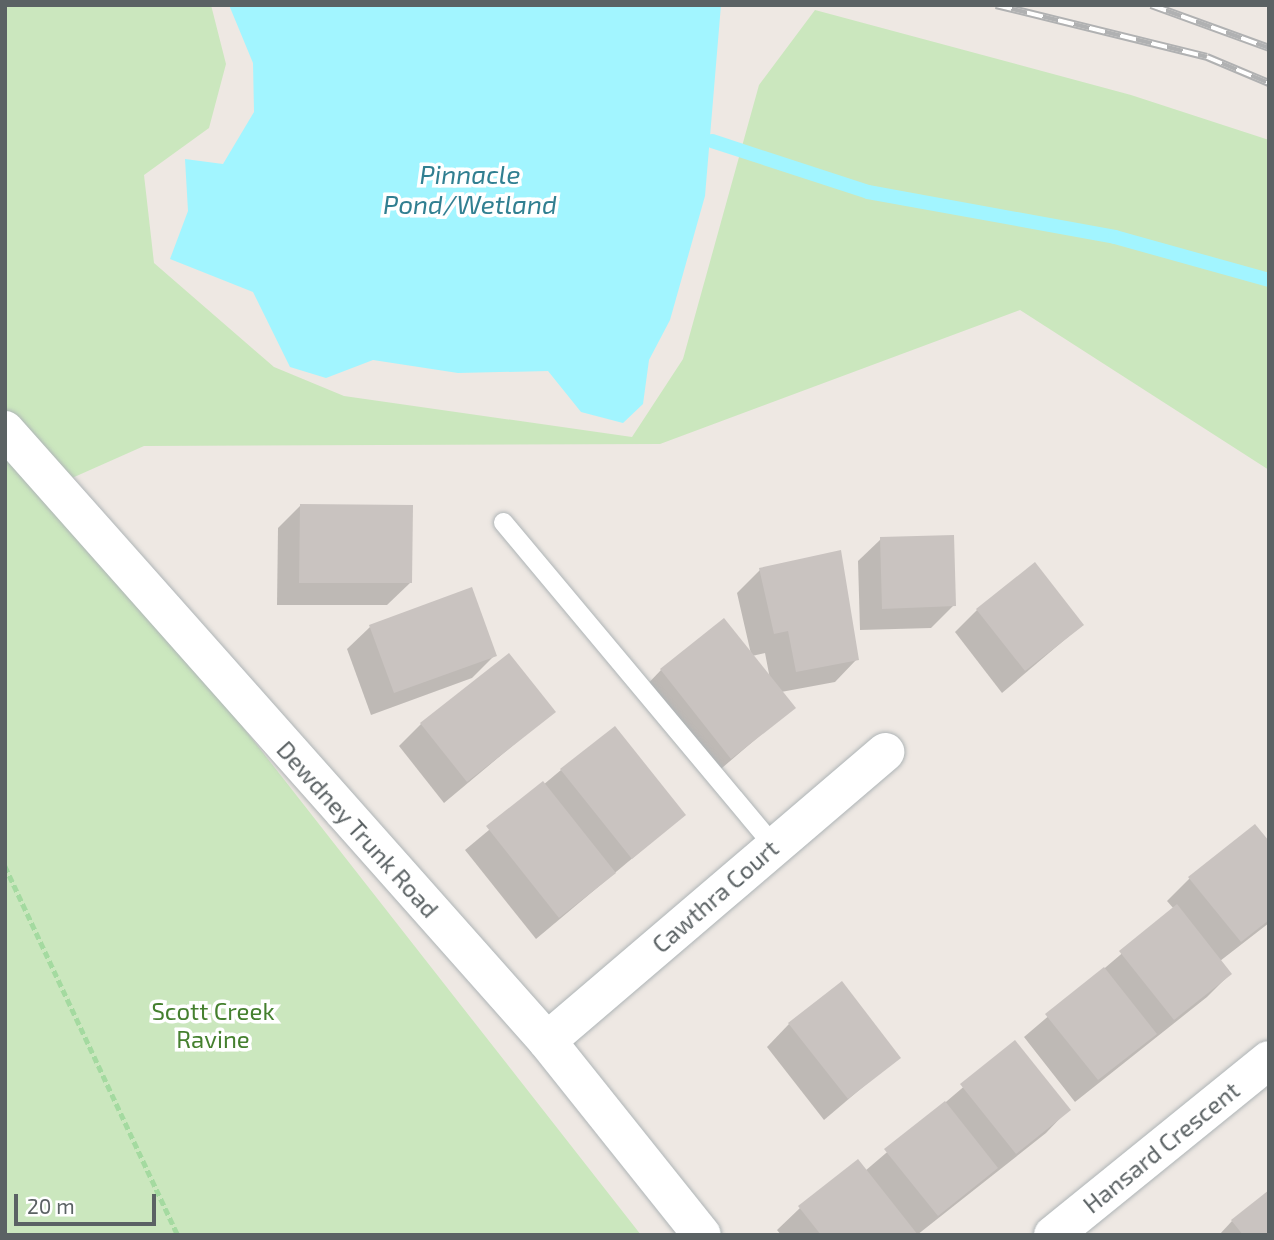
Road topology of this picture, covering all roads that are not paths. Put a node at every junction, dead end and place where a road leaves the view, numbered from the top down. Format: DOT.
graph roads {
  1 [pos="5,430"];
  2 [pos="503,522"];
  3 [pos="885,752"];
  4 [pos="774,846"];
  5 [pos="547,1041"];
  6 [pos="1269,1060"];
  7 [pos="702,1235"];
  8 [pos="1053,1235"];
  1 -- 5 [label="main road, Dewdney Trunk Road"];
  2 -- 4 [label="lane"];
  3 -- 4 [label="main road, Cawthra Court"];
  4 -- 5 [label="main road, Cawthra Court"];
  5 -- 7 [label="main road, Dewdney Trunk Road"];
  6 -- 8 [label="main road, Hansard Crescent"];
}
